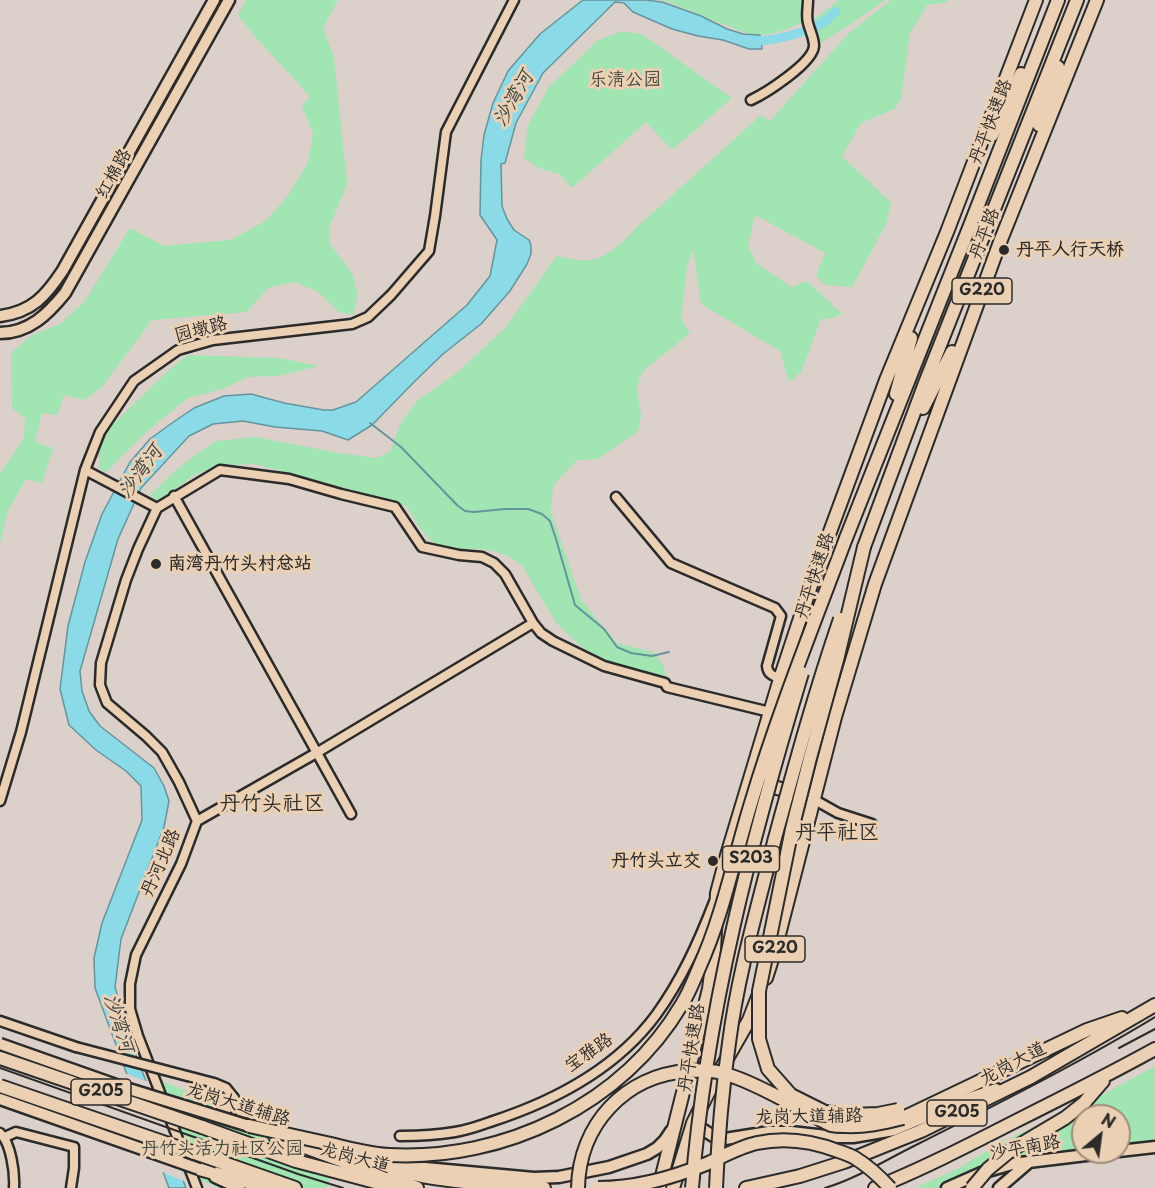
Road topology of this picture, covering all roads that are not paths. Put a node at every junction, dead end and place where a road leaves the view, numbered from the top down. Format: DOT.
graph roads {
  1 [pos="214,0"];
  2 [pos="228,0"];
  3 [pos="514,0"];
  4 [pos="808,0"];
  5 [pos="1036,0"];
  6 [pos="1057,0"];
  7 [pos="1078,0"];
  8 [pos="1097,0"];
  9 [pos="751,100"];
  10 [pos="947,232"];
  11 [pos="1000,242"];
  12 [pos="924,288"];
  13 [pos="977,305"];
  14 [pos="0,316"];
  15 [pos="0,333"];
  16 [pos="880,452"];
  17 [pos="898,457"];
  18 [pos="85,470"];
  19 [pos="174,496"];
  20 [pos="616,497"];
  21 [pos="157,508"];
  22 [pos="846,538"];
  23 [pos="864,547"];
  24 [pos="533,623"];
  25 [pos="780,679"];
  26 [pos="770,712"];
  27 [pos="318,752"];
  28 [pos="1,763"];
  29 [pos="10,766"];
  30 [pos="750,780"];
  31 [pos="813,799"];
  32 [pos="0,801"];
  33 [pos="351,814"];
  34 [pos="198,821"];
  35 [pos="872,824"];
  36 [pos="717,893"];
  37 [pos="680,977"];
  38 [pos="709,983"];
  39 [pos="1153,1006"];
  40 [pos="0,1021"];
  41 [pos="0,1044"];
  42 [pos="1155,1049"];
  43 [pos="0,1058"];
  44 [pos="47,1074"];
  45 [pos="1109,1075"];
  46 [pos="1028,1078"];
  47 [pos="0,1086"];
  48 [pos="119,1086"];
  49 [pos="234,1098"];
  50 [pos="0,1099"];
  51 [pos="211,1114"];
  52 [pos="900,1114"];
  53 [pos="693,1123"];
  54 [pos="249,1126"];
  55 [pos="673,1128"];
  56 [pos="2,1135"];
  57 [pos="400,1136"];
  58 [pos="1155,1147"];
  59 [pos="1131,1150"];
  60 [pos="1071,1156"];
  61 [pos="1030,1161"];
  62 [pos="367,1162"];
  63 [pos="198,1169"];
  64 [pos="14,1188"];
  65 [pos="71,1188"];
  66 [pos="197,1188"];
  67 [pos="238,1188"];
  68 [pos="270,1188"];
  69 [pos="295,1188"];
  70 [pos="398,1188"];
  71 [pos="417,1188"];
  72 [pos="544,1188"];
  73 [pos="578,1188"];
  74 [pos="598,1188"];
  75 [pos="659,1188"];
  76 [pos="673,1188"];
  77 [pos="692,1188"];
  78 [pos="716,1188"];
  79 [pos="746,1188"];
  80 [pos="875,1188"];
  81 [pos="890,1188"];
  82 [pos="947,1188"];
  83 [pos="972,1188"];
  84 [pos="999,1188"];
  1 -- 14 [label="main road, 红棉路"];
  2 -- 15 [label="main road, 红棉路"];
  3 -- 18 [label="street, 园墩路"];
  4 -- 9 [label="street"];
  5 -- 10 [label="highway, 丹平路 / G220"];
  6 -- 10 [label="highway"];
  6 -- 16 [label="highway, 丹平快速路"];
  7 -- 11 [label="highway"];
  7 -- 17 [label="highway, 丹平快速路"];
  8 -- 11 [label="highway, 丹平路 / G220"];
  10 -- 12 [label="highway, 丹平路 / G220"];
  11 -- 13 [label="highway, 丹平路 / G220"];
  12 -- 16 [label="highway"];
  12 -- 25 [label="highway, 丹平路 / G220"];
  13 -- 17 [label="highway"];
  13 -- 31 [label="highway, 丹平路 / G220"];
  16 -- 22 [label="highway, 丹平快速路"];
  17 -- 23 [label="highway, 丹平快速路"];
  18 -- 21 [label="street"];
  18 -- 29 [label="street, 园墩路"];
  19 -- 21 [label="street"];
  19 -- 24 [label="street"];
  19 -- 27 [label="street"];
  20 -- 25 [label="street"];
  21 -- 34 [label="street, 丹河北路"];
  22 -- 54 [label="highway, bridge"];
  22 -- 77 [label="highway, 丹平快速路 / S203, bridge"];
  23 -- 52 [label="highway, bridge"];
  23 -- 78 [label="highway, 丹平快速路 / S203, bridge"];
  24 -- 26 [label="street"];
  24 -- 27 [label="street"];
  25 -- 26 [label="highway, G220"];
  26 -- 30 [label="highway, G220"];
  27 -- 33 [label="street"];
  27 -- 34 [label="street"];
  28 -- 29 [label="street"];
  29 -- 32 [label="street, 园墩路"];
  30 -- 31 [label="highway"];
  30 -- 36 [label="highway, G220"];
  31 -- 35 [label="street"];
  31 -- 53 [label="highway, G220"];
  34 -- 66 [label="street, 丹河北路"];
  36 -- 37 [label="street, 宝雅路"];
  36 -- 38 [label="highway, G220"];
  37 -- 38 [label="street"];
  37 -- 57 [label="street, 宝雅路"];
  38 -- 55 [label="highway, G220"];
  39 -- 46 [label="highway, 龙岗大道 / G205"];
  39 -- 52 [label="highway"];
  40 -- 49 [label="street, bridge"];
  41 -- 48 [label="main road, 龙岗大道辅路, bridge"];
  42 -- 45 [label="highway, G205"];
  43 -- 44 [label="highway, G205, bridge"];
  44 -- 48 [label="highway, bridge"];
  44 -- 70 [label="highway, 龙岗大道 / G205, bridge"];
  45 -- 80 [label="highway, G205"];
  45 -- 83 [label="highway, bridge"];
  46 -- 53 [label="main road, 龙岗大道辅路"];
  46 -- 79 [label="highway, 龙岗大道 / G205"];
  47 -- 69 [label="highway, G205, bridge"];
  48 -- 51 [label="main road, 龙岗大道辅路, bridge"];
  49 -- 51 [label="street"];
  49 -- 54 [label="street"];
  50 -- 63 [label="main road, bridge"];
  51 -- 54 [label="main road, 龙岗大道辅路, bridge"];
  52 -- 73 [label="highway, bridge"];
  53 -- 76 [label="highway, G220"];
  54 -- 62 [label="main road, 龙岗大道辅路"];
  54 -- 71 [label="highway"];
  55 -- 62 [label="main road, 龙岗大道辅路"];
  55 -- 75 [label="highway, G220"];
  56 -- 64 [label="street"];
  56 -- 65 [label="street"];
  58 -- 59 [label="main road"];
  60 -- 61 [label="main road, 沙平南路"];
  61 -- 82 [label="main road, 沙平南路"];
  61 -- 84 [label="main road"];
  62 -- 72 [label="highway"];
  63 -- 67 [label="main road"];
  63 -- 68 [label="highway"];
  74 -- 81 [label="highway, bridge"];
}
